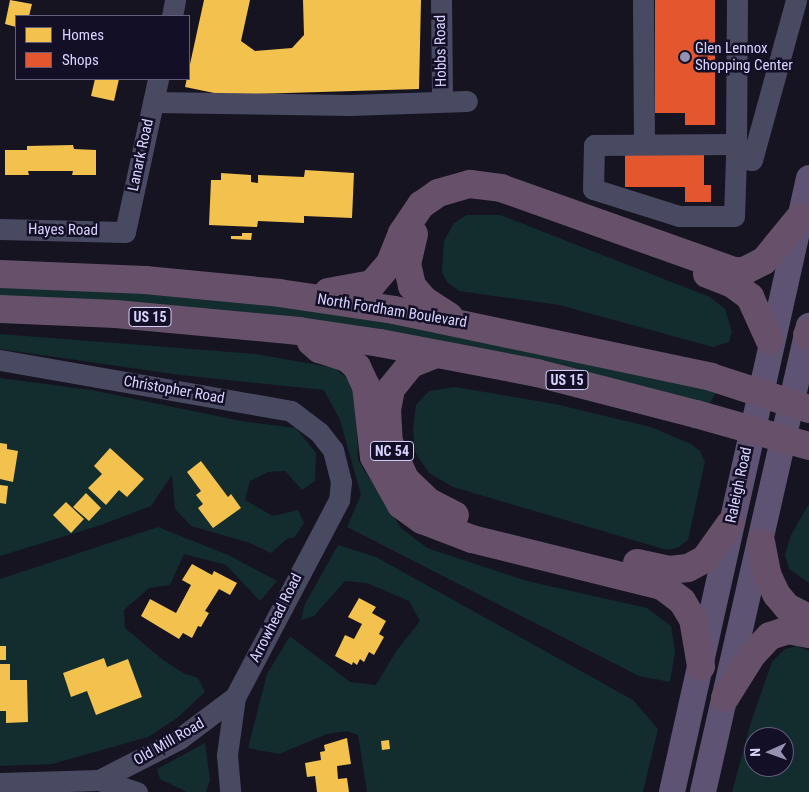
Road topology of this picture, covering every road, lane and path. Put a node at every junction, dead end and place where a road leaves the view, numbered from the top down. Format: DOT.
graph roads {
  1 [pos="175,0"];
  2 [pos="441,0"];
  3 [pos="643,0"];
  4 [pos="737,0"];
  5 [pos="796,0"];
  6 [pos="172,15"];
  7 [pos="158,80"];
  8 [pos="467,101"];
  9 [pos="153,102"];
  10 [pos="442,102"];
  11 [pos="644,144"];
  12 [pos="736,150"];
  13 [pos="809,178"];
  14 [pos="800,217"];
  15 [pos="0,229"];
  16 [pos="125,232"];
  17 [pos="0,274"];
  18 [pos="279,294"];
  19 [pos="0,309"];
  20 [pos="457,321"];
  21 [pos="808,327"];
  22 [pos="299,331"];
  23 [pos="770,341"];
  24 [pos="436,354"];
  25 [pos="0,360"];
  26 [pos="809,409"];
  27 [pos="809,446"];
  28 [pos="333,450"];
  29 [pos="730,524"];
  30 [pos="761,542"];
  31 [pos="809,618"];
  32 [pos="809,634"];
  33 [pos="701,666"];
  34 [pos="235,697"];
  35 [pos="725,698"];
  36 [pos="99,780"];
  37 [pos="0,783"];
  38 [pos="137,792"];
  39 [pos="230,792"];
  40 [pos="672,792"];
  41 [pos="703,792"];
  1 -- 6 [label="street"];
  2 -- 10 [label="street, Hobbs Road"];
  3 -- 11 [label="street"];
  4 -- 12 [label="street"];
  5 -- 12 [label="street"];
  7 -- 9 [label="street, Lanark Road"];
  8 -- 10 [label="street"];
  9 -- 10 [label="street"];
  9 -- 16 [label="street, Lanark Road"];
  11 -- 12 [label="street"];
  11 -- 12 [label="street"];
  13 -- 14 [label="main road, Raleigh Road / NC 54"];
  14 -- 18 [label="highway"];
  14 -- 23 [label="main road, Raleigh Road / NC 54"];
  15 -- 16 [label="street, Hayes Road"];
  17 -- 18 [label="highway, North Fordham Boulevard / US 15"];
  18 -- 20 [label="highway, North Fordham Boulevard / US 15"];
  19 -- 22 [label="highway, US 15"];
  20 -- 23 [label="highway"];
  20 -- 26 [label="highway, North Fordham Boulevard / US 15, bridge"];
  21 -- 30 [label="main road"];
  22 -- 24 [label="highway, US 15"];
  22 -- 33 [label="highway"];
  23 -- 29 [label="main road, Raleigh Road / NC 54"];
  24 -- 27 [label="highway, US 15, bridge"];
  24 -- 29 [label="highway, NC 54"];
  25 -- 28 [label="street, Christopher Road"];
  28 -- 34 [label="street, Arrowhead Road"];
  29 -- 33 [label="main road, Raleigh Road"];
  30 -- 31 [label="highway"];
  30 -- 35 [label="main road"];
  32 -- 35 [label="highway"];
  33 -- 40 [label="main road, Raleigh Road"];
  34 -- 36 [label="street, Old Mill Road"];
  34 -- 39 [label="street, Arrowhead Road"];
  35 -- 41 [label="main road"];
  36 -- 37 [label="street, Old Mill Road"];
  36 -- 38 [label="street, Old Mill Road"];
}
